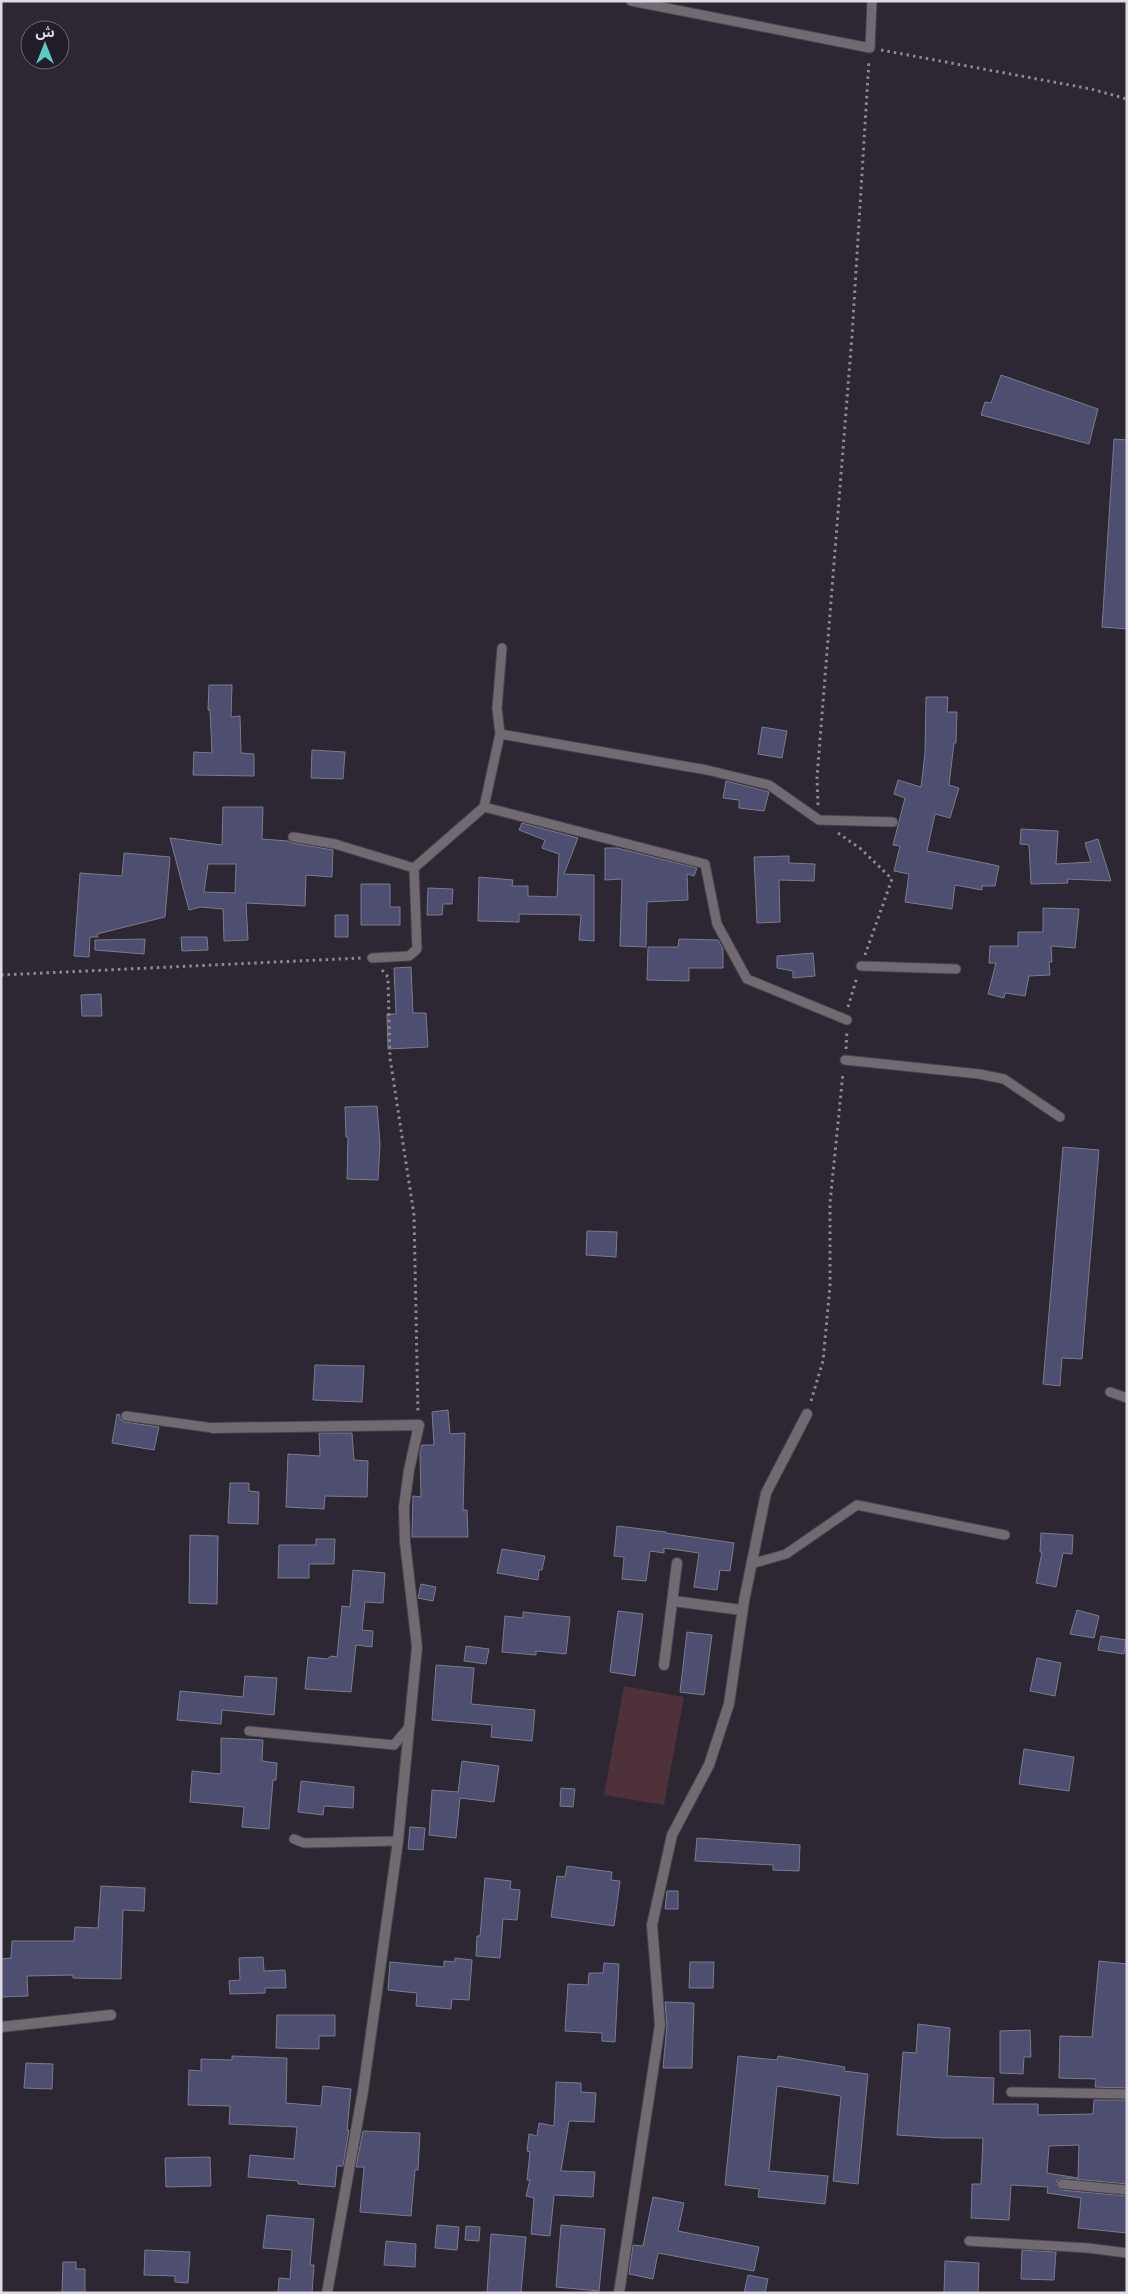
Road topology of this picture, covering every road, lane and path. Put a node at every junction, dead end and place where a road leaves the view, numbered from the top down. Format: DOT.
graph roads {
  1 [pos="631,1"];
  2 [pos="872,1"];
  3 [pos="870,48"];
  4 [pos="1127,98"];
  5 [pos="502,648"];
  6 [pos="500,734"];
  7 [pos="484,807"];
  8 [pos="819,820"];
  9 [pos="893,822"];
  10 [pos="293,837"];
  11 [pos="414,868"];
  12 [pos="372,958"];
  13 [pos="861,966"];
  14 [pos="956,969"];
  15 [pos="1,975"];
  16 [pos="847,1020"];
  17 [pos="845,1060"];
  18 [pos="1060,1117"];
  19 [pos="1110,1392"];
  20 [pos="1127,1398"];
  21 [pos="807,1414"];
  22 [pos="126,1416"];
  23 [pos="419,1425"];
  24 [pos="213,1428"];
  25 [pos="1005,1535"];
  26 [pos="677,1563"];
  27 [pos="751,1564"];
  28 [pos="673,1601"];
  29 [pos="742,1610"];
  30 [pos="664,1665"];
  31 [pos="409,1727"];
  32 [pos="249,1731"];
  33 [pos="294,1839"];
  34 [pos="398,1841"];
  35 [pos="111,2015"];
  36 [pos="1,2027"];
  37 [pos="1011,2092"];
  38 [pos="1127,2094"];
  39 [pos="1062,2184"];
  40 [pos="1127,2190"];
  41 [pos="969,2241"];
  42 [pos="1127,2253"];
  43 [pos="327,2293"];
  44 [pos="619,2293"];
  1 -- 3 [label="lane"];
  2 -- 3 [label="lane"];
  3 -- 4 [label="path"];
  3 -- 8 [label="path"];
  5 -- 6 [label="lane"];
  6 -- 7 [label="lane"];
  6 -- 8 [label="lane"];
  7 -- 11 [label="lane"];
  7 -- 16 [label="lane"];
  8 -- 9 [label="lane"];
  8 -- 13 [label="path"];
  10 -- 11 [label="lane"];
  11 -- 12 [label="lane"];
  12 -- 15 [label="path"];
  12 -- 23 [label="path"];
  13 -- 14 [label="lane"];
  13 -- 16 [label="path"];
  16 -- 17 [label="path"];
  17 -- 18 [label="lane"];
  17 -- 21 [label="path"];
  19 -- 20 [label="lane"];
  21 -- 27 [label="street"];
  22 -- 24 [label="lane"];
  23 -- 24 [label="street"];
  23 -- 31 [label="street"];
  25 -- 27 [label="lane"];
  26 -- 28 [label="street"];
  27 -- 29 [label="street"];
  28 -- 29 [label="street"];
  28 -- 30 [label="street"];
  29 -- 44 [label="street"];
  31 -- 32 [label="lane"];
  31 -- 34 [label="street"];
  33 -- 34 [label="lane"];
  34 -- 43 [label="street"];
  35 -- 36 [label="street"];
  37 -- 38 [label="lane"];
  39 -- 40 [label="lane"];
  41 -- 42 [label="lane"];
}
